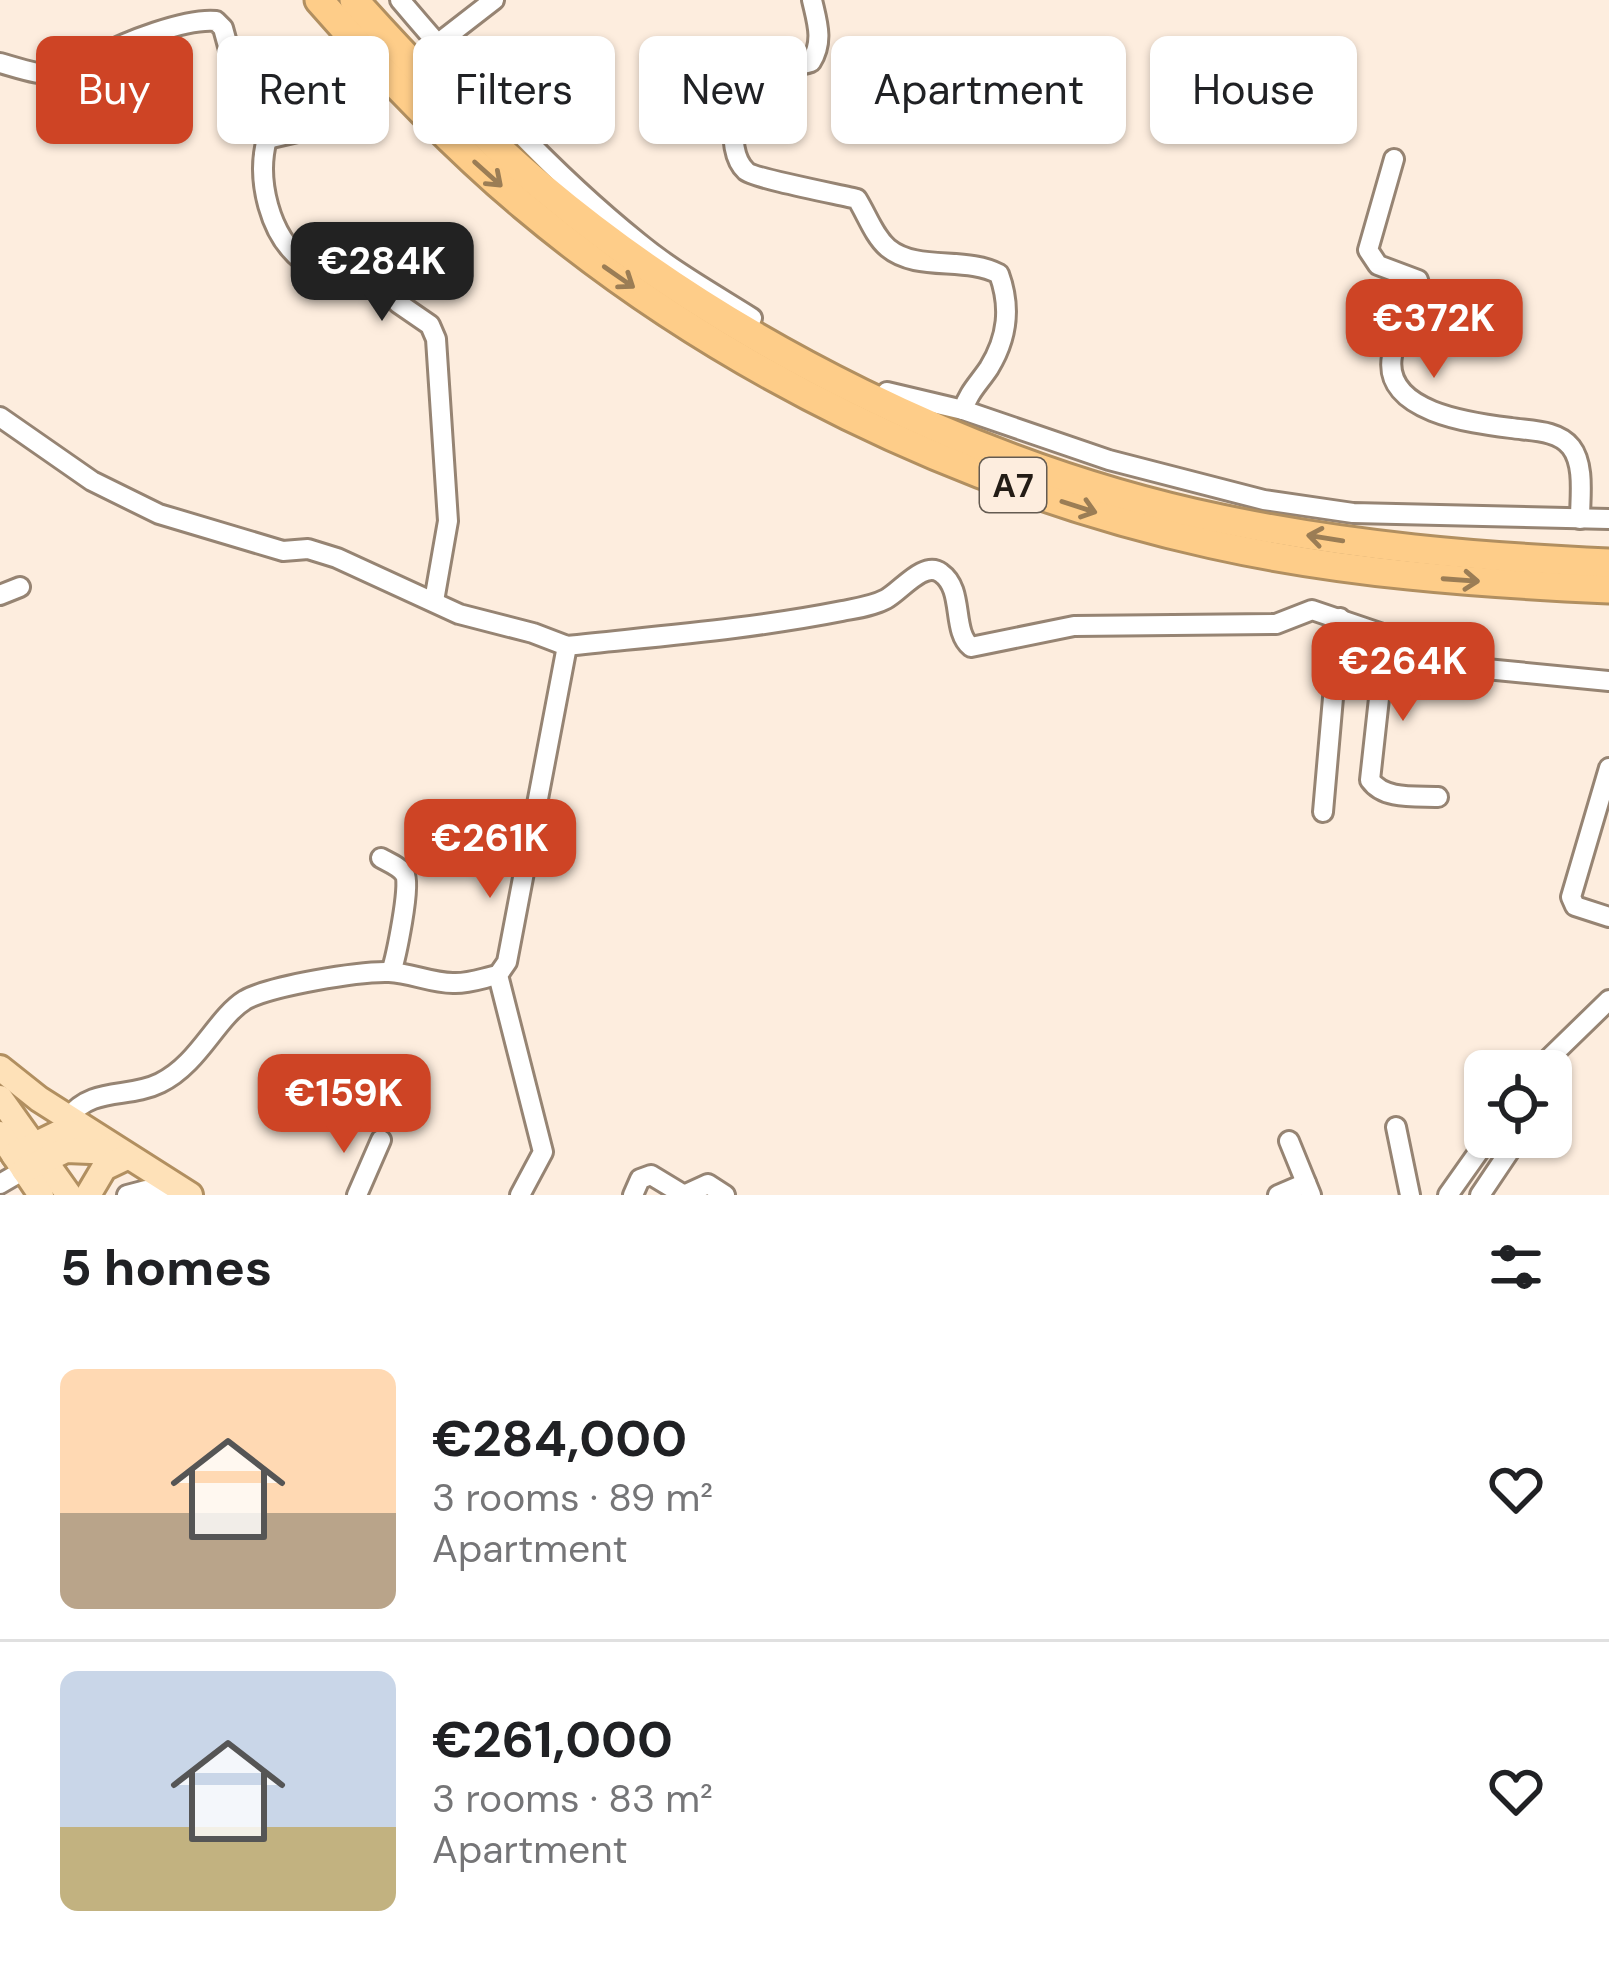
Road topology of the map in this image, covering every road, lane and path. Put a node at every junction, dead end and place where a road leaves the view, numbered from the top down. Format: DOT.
graph roads {
  1 [pos="319,0"];
  2 [pos="354,0"];
  3 [pos="400,0"];
  4 [pos="494,0"];
  5 [pos="812,0"];
  6 [pos="225,36"];
  7 [pos="422,36"];
  8 [pos="448,36"];
  9 [pos="0,64"];
  10 [pos="266,144"];
  11 [pos="531,144"];
  12 [pos="1394,159"];
  13 [pos="963,410"];
  14 [pos="0,417"];
  15 [pos="1580,519"];
  16 [pos="1609,520"];
  17 [pos="1609,563"];
  18 [pos="20,587"];
  19 [pos="1609,589"];
  20 [pos="0,596"];
  21 [pos="434,601"];
  22 [pos="1340,618"];
  23 [pos="1386,635"];
  24 [pos="567,646"];
  25 [pos="1609,681"];
  26 [pos="1609,768"];
  27 [pos="1438,797"];
  28 [pos="1323,812"];
  29 [pos="381,858"];
  30 [pos="1609,916"];
  31 [pos="392,972"];
  32 [pos="498,975"];
  33 [pos="1609,1000"];
  34 [pos="1558,1050"];
  35 [pos="0,1068"];
  36 [pos="0,1099"];
  37 [pos="68,1118"];
  38 [pos="1396,1127"];
  39 [pos="97,1135"];
  40 [pos="381,1140"];
  41 [pos="1289,1141"];
  42 [pos="19,1154"];
  43 [pos="1474,1158"];
  44 [pos="1505,1158"];
  45 [pos="133,1160"];
  46 [pos="0,1184"];
  47 [pos="1309,1189"];
  48 [pos="186,1193"];
  49 [pos="41,1195"];
  50 [pos="69,1195"];
  51 [pos="88,1195"];
  52 [pos="127,1195"];
  53 [pos="357,1195"];
  54 [pos="520,1195"];
  55 [pos="633,1195"];
  56 [pos="725,1195"];
  57 [pos="1278,1195"];
  58 [pos="1410,1195"];
  59 [pos="1448,1195"];
  60 [pos="1480,1195"];
  1 -- 19 [label="highway, Α7, one-way"];
  17 -- 2 [label="highway, Α7, one-way"];
  3 -- 7 [label="street"];
  4 -- 8 [label="street"];
  5 -- 13 [label="street"];
  6 -- 9 [label="street"];
  10 -- 21 [label="street"];
  11 -- 13 [label="street"];
  12 -- 15 [label="street"];
  13 -- 15 [label="street"];
  14 -- 21 [label="street"];
  15 -- 16 [label="street"];
  18 -- 20 [label="street"];
  21 -- 24 [label="street"];
  22 -- 23 [label="street"];
  22 -- 24 [label="street"];
  22 -- 28 [label="street"];
  23 -- 25 [label="street"];
  23 -- 27 [label="street"];
  24 -- 32 [label="street"];
  26 -- 30 [label="street"];
  29 -- 31 [label="street"];
  31 -- 32 [label="street"];
  31 -- 37 [label="street"];
  32 -- 54 [label="street"];
  33 -- 34 [label="street"];
  35 -- 37 [label="main road"];
  36 -- 42 [label="main road"];
  37 -- 39 [label="main road"];
  38 -- 58 [label="street"];
  39 -- 42 [label="main road"];
  39 -- 45 [label="main road"];
  40 -- 53 [label="street"];
  41 -- 47 [label="street"];
  42 -- 45 [label="main road"];
  42 -- 46 [label="street"];
  42 -- 49 [label="main road"];
  42 -- 50 [label="main road"];
  43 -- 59 [label="street"];
  44 -- 60 [label="street"];
  45 -- 48 [label="main road"];
  45 -- 51 [label="main road"];
  47 -- 57 [label="street"];
  48 -- 52 [label="street"];
  55 -- 56 [label="street"];
}
